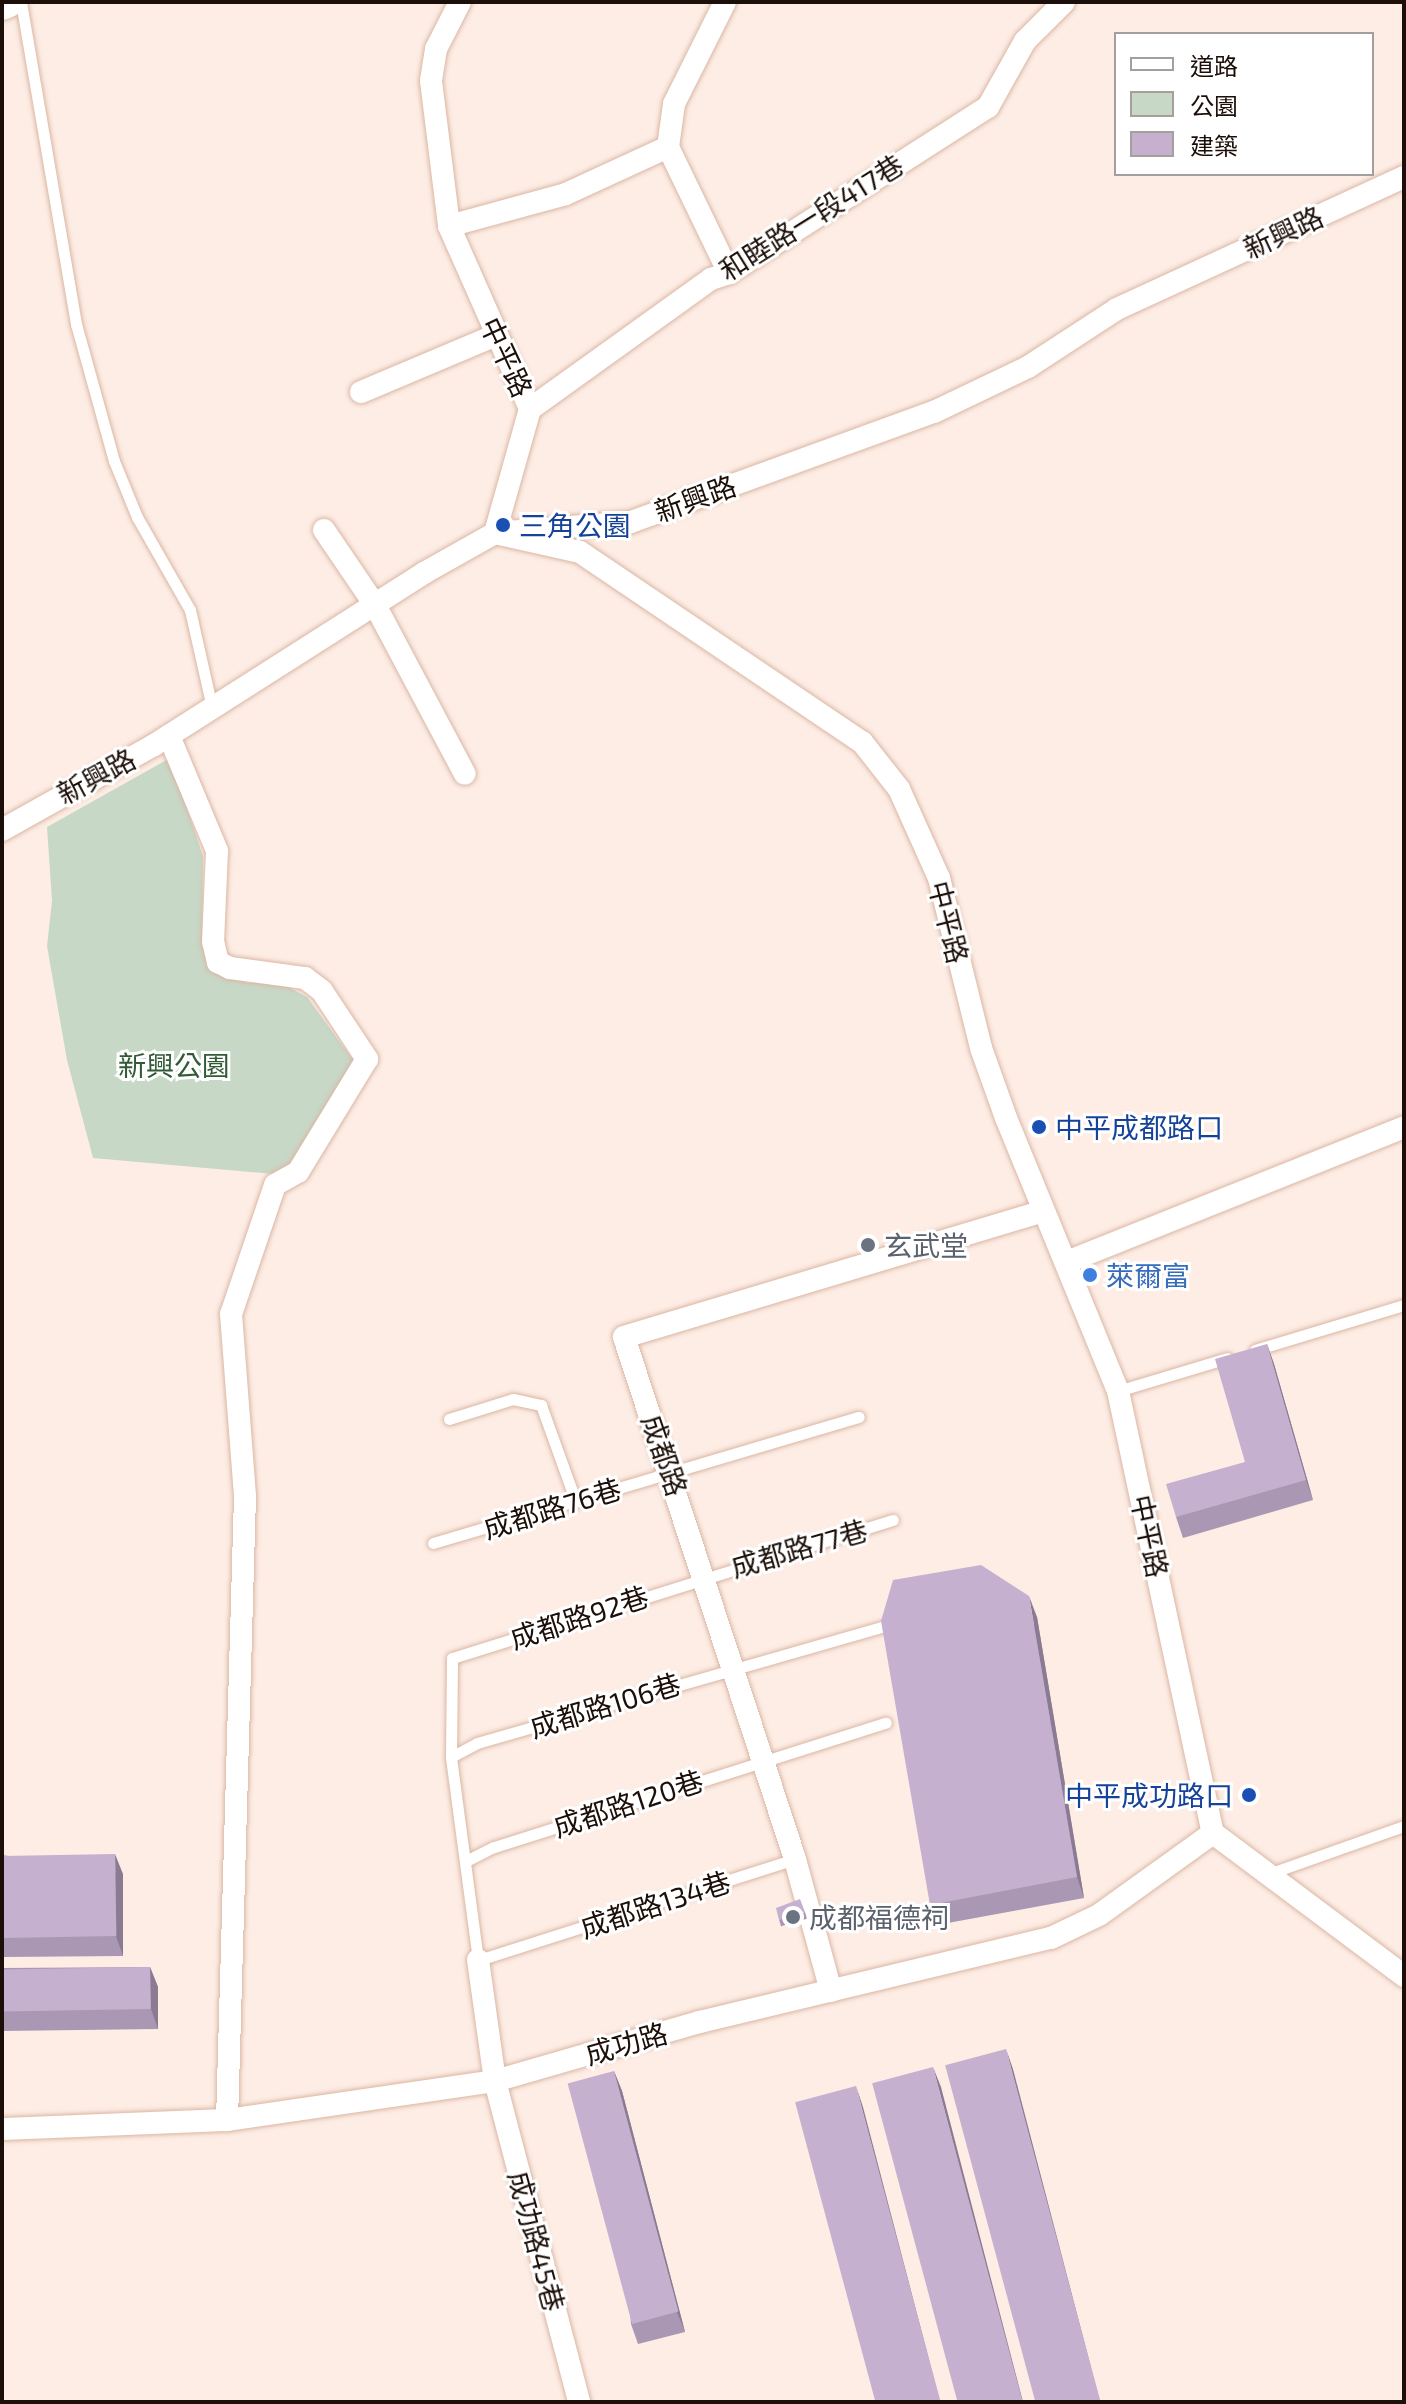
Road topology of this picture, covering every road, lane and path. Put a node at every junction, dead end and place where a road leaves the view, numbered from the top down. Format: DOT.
graph roads {
  1 [pos="9,2"];
  2 [pos="21,2"];
  3 [pos="460,2"];
  4 [pos="725,2"];
  5 [pos="1064,2"];
  6 [pos="2,5"];
  7 [pos="668,147"];
  8 [pos="1404,177"];
  9 [pos="449,226"];
  10 [pos="729,273"];
  11 [pos="496,335"];
  12 [pos="361,392"];
  13 [pos="530,409"];
  14 [pos="324,530"];
  15 [pos="495,533"];
  16 [pos="375,605"];
  17 [pos="212,708"];
  18 [pos="169,736"];
  19 [pos="465,774"];
  20 [pos="2,830"];
  21 [pos="1404,1127"];
  22 [pos="1041,1212"];
  23 [pos="1067,1262"];
  24 [pos="1404,1305"];
  25 [pos="1118,1391"];
  26 [pos="859,1417"];
  27 [pos="449,1419"];
  28 [pos="671,1472"];
  29 [pos="576,1502"];
  30 [pos="893,1520"];
  31 [pos="433,1543"];
  32 [pos="705,1575"];
  33 [pos="888,1625"];
  34 [pos="734,1667"];
  35 [pos="886,1723"];
  36 [pos="451,1757"];
  37 [pos="762,1760"];
  38 [pos="1404,1826"];
  39 [pos="1213,1833"];
  40 [pos="795,1859"];
  41 [pos="466,1861"];
  42 [pos="1271,1873"];
  43 [pos="478,1960"];
  44 [pos="1404,1976"];
  45 [pos="831,1991"];
  46 [pos="495,2081"];
  47 [pos="227,2120"];
  48 [pos="2,2129"];
  49 [pos="579,2402"];
  1 -- 6 [label="street"];
  2 -- 17 [label="lane"];
  3 -- 9 [label="street, 中平路"];
  4 -- 7 [label="street"];
  5 -- 10 [label="street, 和睦路一段417巷"];
  7 -- 9 [label="street"];
  7 -- 10 [label="street"];
  8 -- 15 [label="street, 新興路"];
  9 -- 11 [label="street, 中平路"];
  10 -- 13 [label="street, 和睦路一段417巷"];
  11 -- 12 [label="street"];
  11 -- 13 [label="street, 中平路"];
  13 -- 15 [label="street, 中平路"];
  14 -- 16 [label="street"];
  15 -- 16 [label="street, 新興路"];
  15 -- 22 [label="street, 中平路"];
  16 -- 17 [label="street, 新興路"];
  16 -- 19 [label="street"];
  17 -- 18 [label="street, 新興路"];
  18 -- 20 [label="street, 新興路"];
  18 -- 47 [label="street"];
  21 -- 23 [label="street"];
  22 -- 23 [label="street, 中平路"];
  22 -- 28 [label="street, 成都路"];
  23 -- 25 [label="street, 中平路"];
  24 -- 25 [label="lane"];
  25 -- 39 [label="street, 中平路"];
  26 -- 28 [label="lane, 成都路76巷"];
  27 -- 29 [label="lane"];
  28 -- 29 [label="lane, 成都路76巷"];
  28 -- 32 [label="street, 成都路"];
  29 -- 31 [label="lane, 成都路76巷"];
  30 -- 32 [label="lane, 成都路77巷"];
  32 -- 34 [label="street, 成都路"];
  32 -- 36 [label="lane, 成都路92巷"];
  33 -- 34 [label="lane, 成都路106巷"];
  34 -- 36 [label="lane, 成都路106巷"];
  34 -- 37 [label="street, 成都路"];
  35 -- 37 [label="lane, 成都路120巷"];
  36 -- 41 [label="lane"];
  37 -- 40 [label="street, 成都路"];
  37 -- 41 [label="lane, 成都路120巷"];
  38 -- 42 [label="lane"];
  39 -- 42 [label="street"];
  39 -- 45 [label="street, 成功路"];
  40 -- 43 [label="lane, 成都路134巷"];
  40 -- 45 [label="street, 成都路"];
  41 -- 43 [label="lane"];
  42 -- 44 [label="street"];
  43 -- 46 [label="street, 成功路45巷"];
  45 -- 46 [label="street, 成功路"];
  46 -- 47 [label="street, 成功路"];
  46 -- 49 [label="street, 成功路45巷"];
  47 -- 48 [label="street, 成功路"];
}
